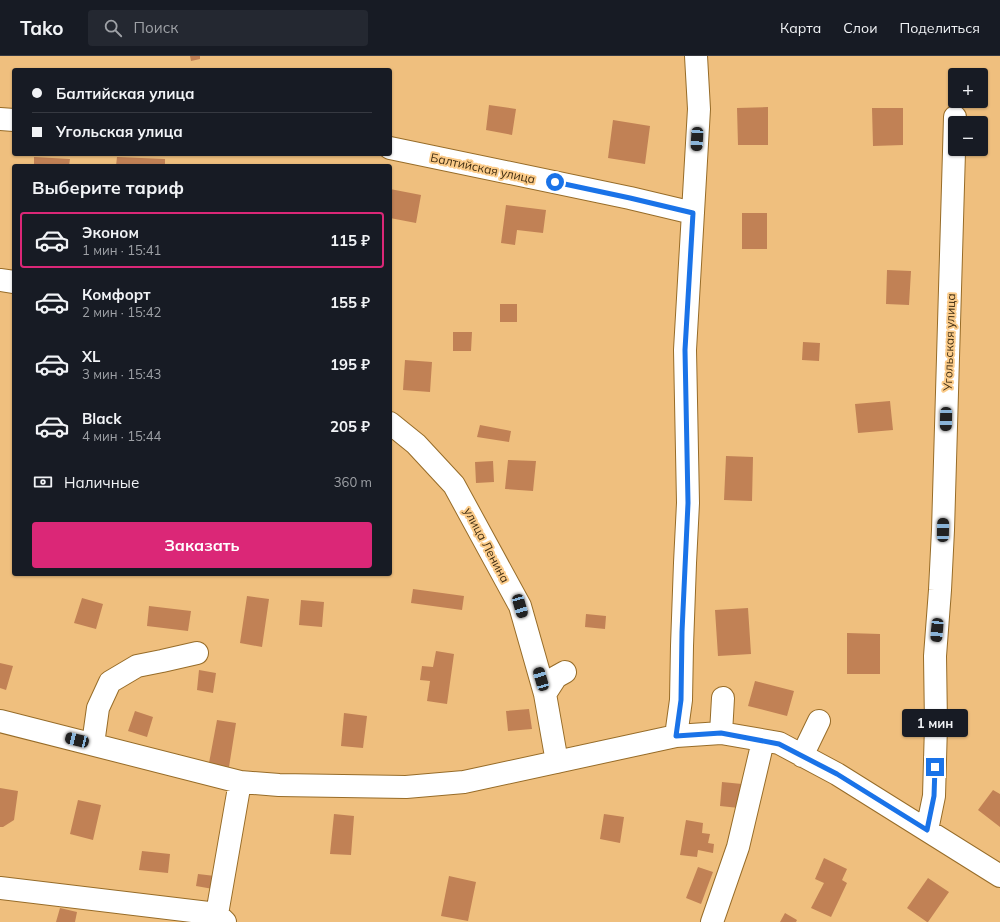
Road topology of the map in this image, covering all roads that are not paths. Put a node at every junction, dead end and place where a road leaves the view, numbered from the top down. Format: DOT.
graph roads {
  1 [pos="696,56"];
  2 [pos="0,119"];
  3 [pos="12,120"];
  4 [pos="392,148"];
  5 [pos="954,156"];
  6 [pos="693,213"];
  7 [pos="0,280"];
  8 [pos="12,282"];
  9 [pos="392,425"];
  10 [pos="197,653"];
  11 [pos="565,672"];
  12 [pos="546,694"];
  13 [pos="723,698"];
  14 [pos="0,721"];
  15 [pos="819,721"];
  16 [pos="721,733"];
  17 [pos="676,736"];
  18 [pos="763,741"];
  19 [pos="92,744"];
  20 [pos="802,756"];
  21 [pos="557,762"];
  22 [pos="240,782"];
  23 [pos="927,830"];
  24 [pos="1000,876"];
  25 [pos="0,888"];
  26 [pos="221,918"];
  27 [pos="712,922"];
  1 -- 6 [label="street"];
  2 -- 3 [label="street"];
  4 -- 6 [label="street, Балтийская улица"];
  5 -- 23 [label="street, Угольская улица"];
  6 -- 17 [label="street"];
  7 -- 8 [label="street"];
  9 -- 12 [label="street, улица Ленина"];
  10 -- 19 [label="street"];
  11 -- 12 [label="street"];
  12 -- 21 [label="street, улица Ленина"];
  13 -- 16 [label="street"];
  14 -- 19 [label="street"];
  15 -- 20 [label="street"];
  16 -- 17 [label="street"];
  16 -- 18 [label="street"];
  17 -- 21 [label="street"];
  18 -- 20 [label="street"];
  18 -- 27 [label="street"];
  19 -- 22 [label="street"];
  20 -- 23 [label="street"];
  21 -- 22 [label="street"];
  22 -- 26 [label="street"];
  23 -- 24 [label="street"];
  25 -- 26 [label="street"];
}
